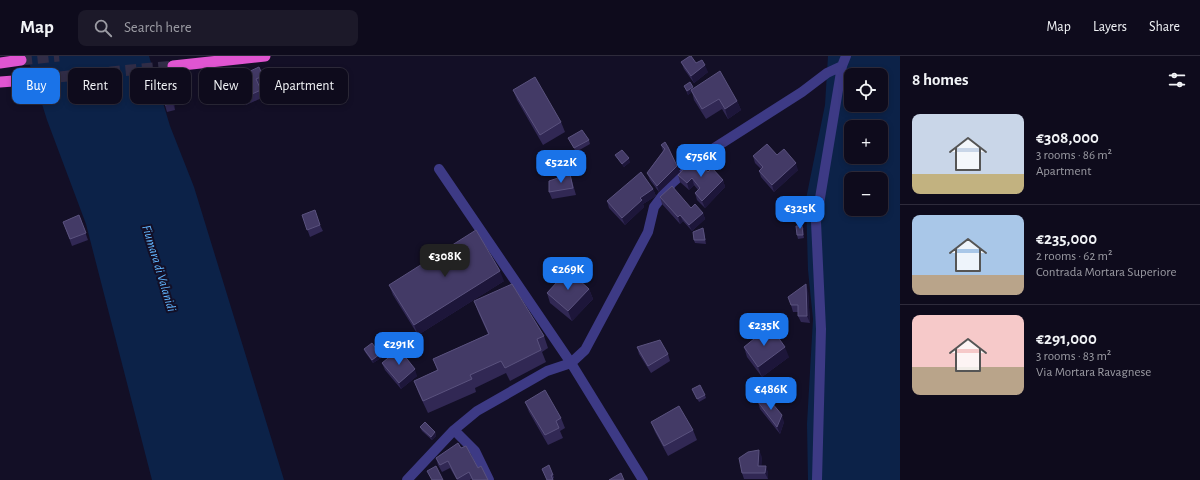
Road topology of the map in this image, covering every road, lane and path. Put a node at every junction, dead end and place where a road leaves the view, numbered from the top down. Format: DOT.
graph roads {
  1 [pos="265,56"];
  2 [pos="846,56"];
  3 [pos="21,60"];
  4 [pos="0,63"];
  5 [pos="173,66"];
  6 [pos="842,66"];
  7 [pos="12,81"];
  8 [pos="0,82"];
  9 [pos="439,169"];
  10 [pos="571,363"];
  11 [pos="454,430"];
  12 [pos="407,480"];
  13 [pos="489,480"];
  14 [pos="643,480"];
  15 [pos="817,480"];
  1 -- 5 [label="highway"];
  2 -- 6 [label="street"];
  3 -- 4 [label="highway"];
  6 -- 10 [label="street"];
  6 -- 15 [label="street"];
  7 -- 8 [label="highway"];
  9 -- 10 [label="street"];
  10 -- 11 [label="street"];
  10 -- 14 [label="street"];
  11 -- 12 [label="street"];
  11 -- 13 [label="street"];
}
